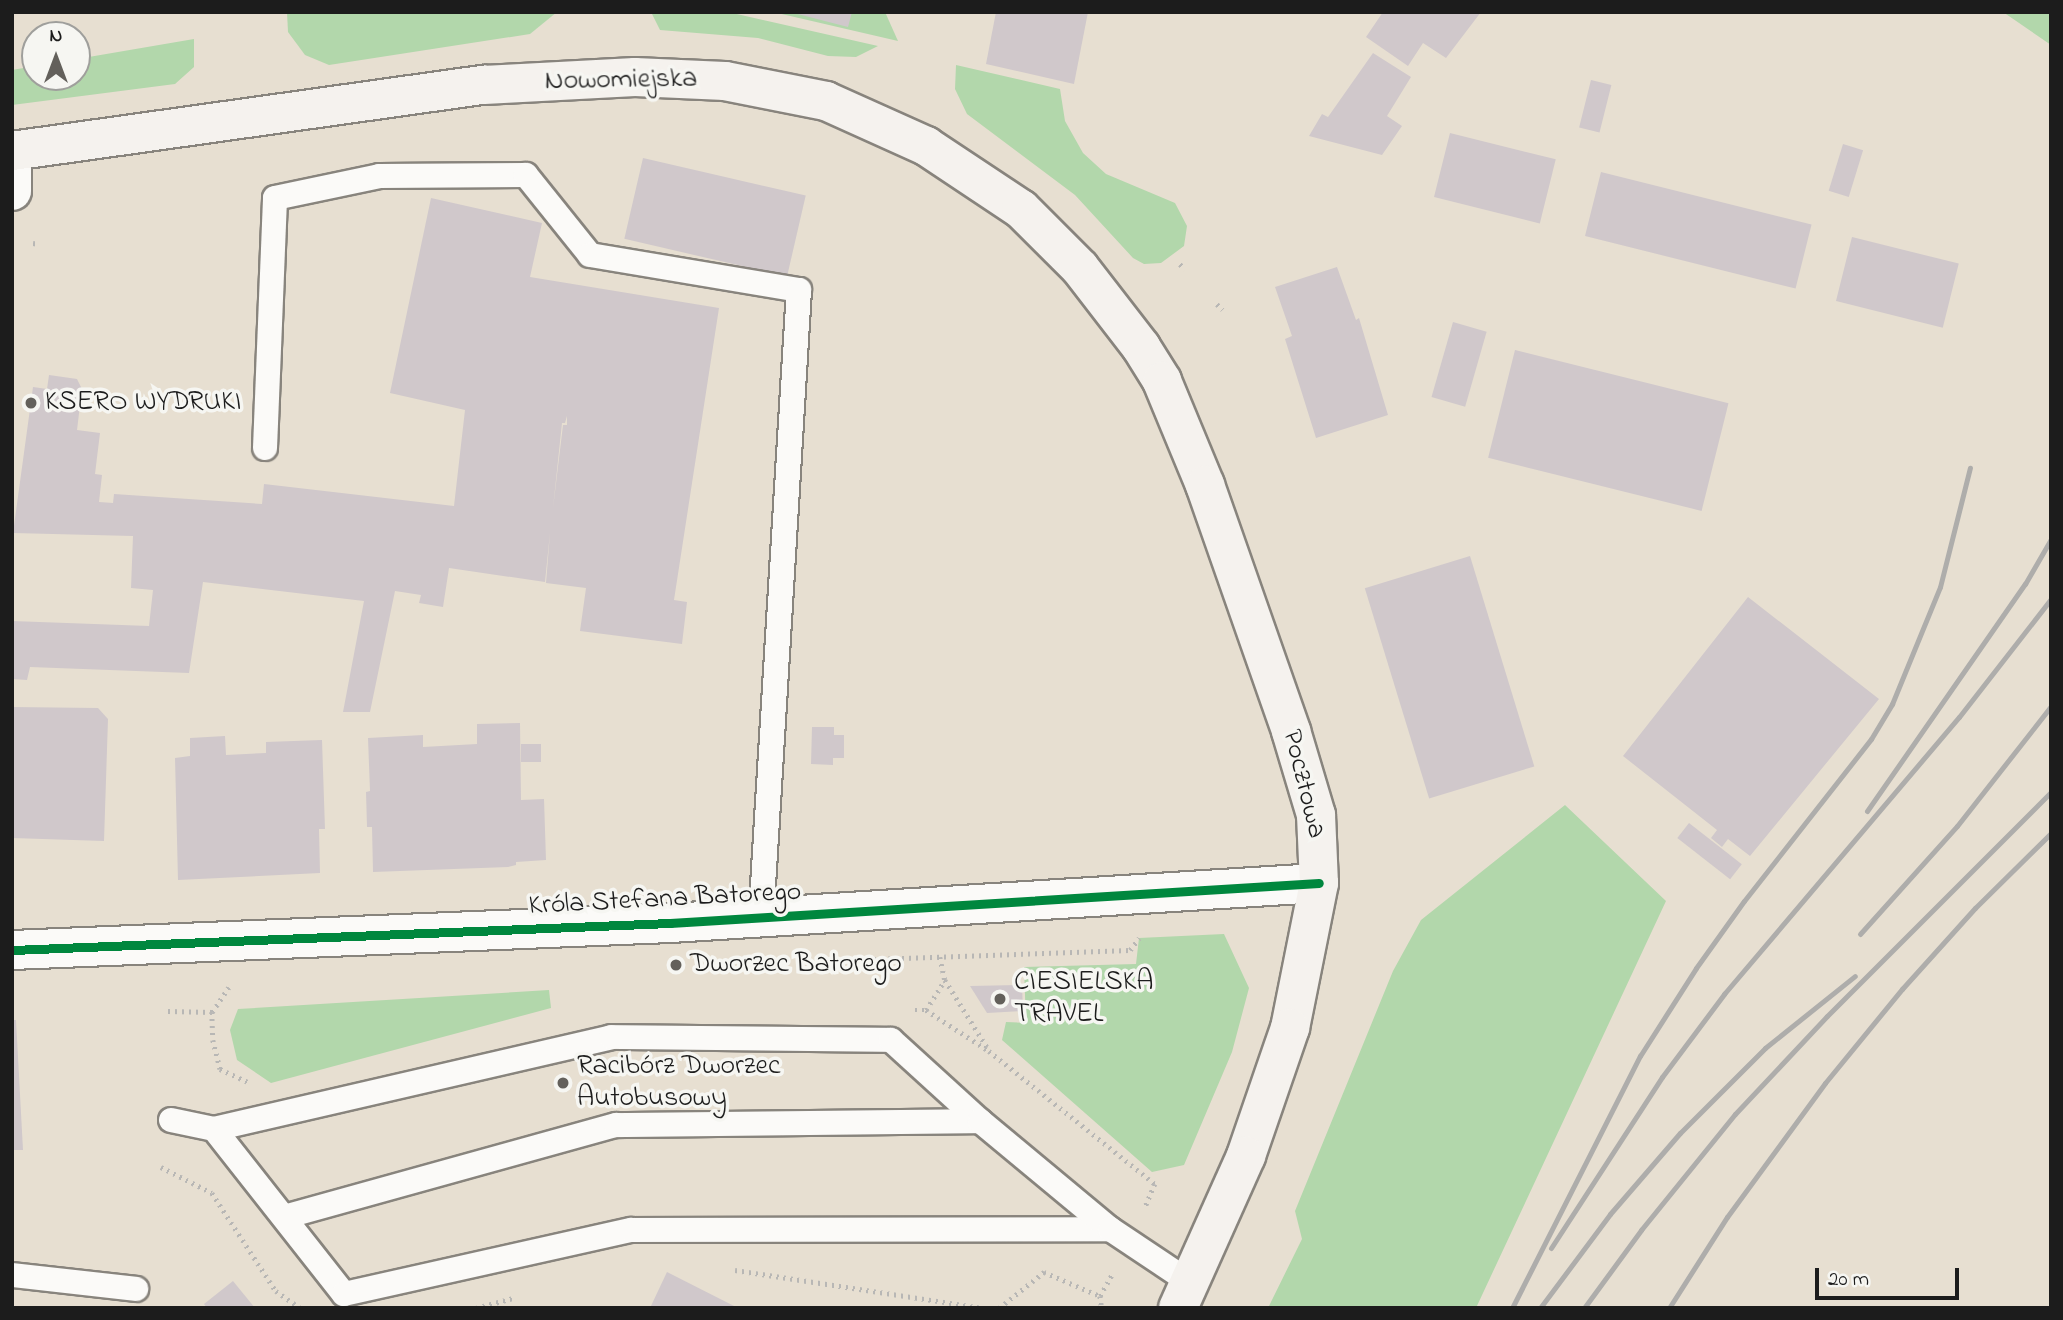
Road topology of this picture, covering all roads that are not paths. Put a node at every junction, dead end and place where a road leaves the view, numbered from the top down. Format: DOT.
graph roads {
  1 [pos="12,152"];
  2 [pos="12,191"];
  3 [pos="1141,347"];
  4 [pos="265,448"];
  5 [pos="1319,883"];
  6 [pos="761,919"];
  7 [pos="12,950"];
  8 [pos="171,1120"];
  9 [pos="980,1121"];
  10 [pos="214,1129"];
  11 [pos="284,1217"];
  12 [pos="1110,1229"];
  13 [pos="12,1275"];
  14 [pos="136,1289"];
  15 [pos="1184,1295"];
  1 -- 2 [label="street"];
  1 -- 3 [label="main road, Nowomiejska"];
  3 -- 5 [label="main road, Pocztowa"];
  4 -- 6 [label="lane"];
  5 -- 6 [label="street, Króla Stefana Batorego"];
  5 -- 15 [label="main road, Pocztowa"];
  6 -- 7 [label="street, Króla Stefana Batorego"];
  8 -- 10 [label="lane"];
  9 -- 10 [label="lane"];
  9 -- 11 [label="lane"];
  9 -- 12 [label="lane"];
  10 -- 11 [label="lane"];
  11 -- 12 [label="lane"];
  12 -- 15 [label="lane"];
  13 -- 14 [label="lane"];
}
